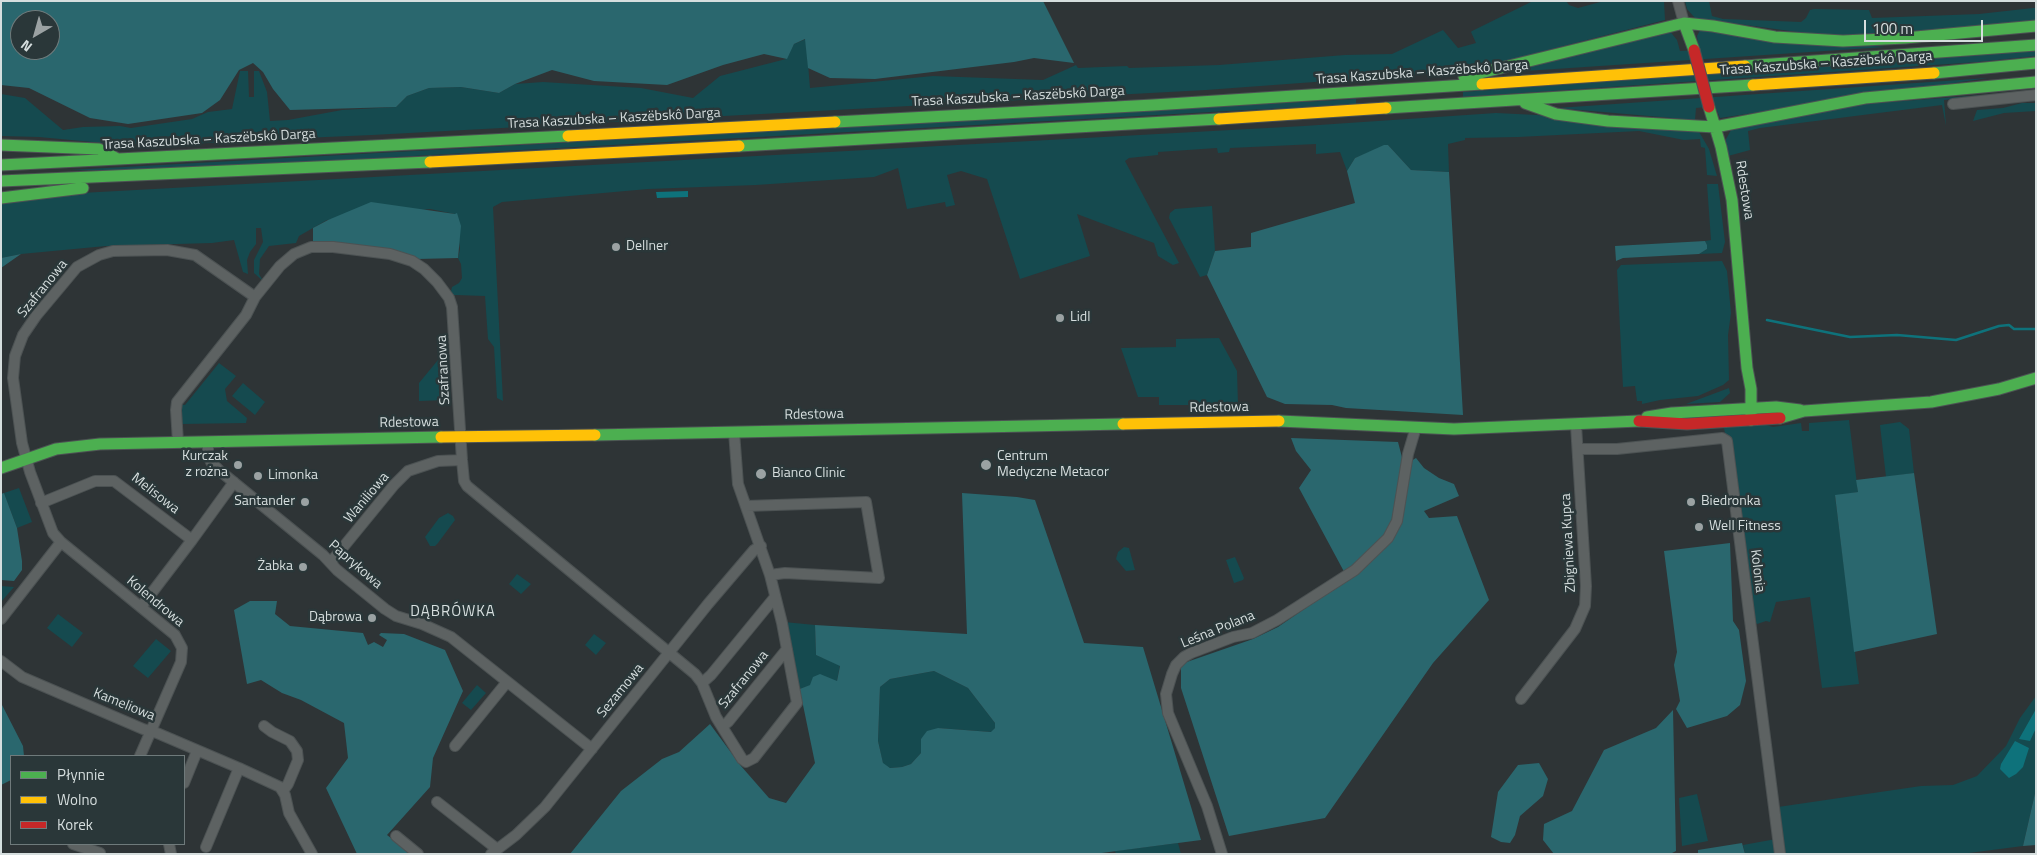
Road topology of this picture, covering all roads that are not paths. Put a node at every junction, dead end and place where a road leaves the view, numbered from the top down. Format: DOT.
graph roads {
  1 [pos="1678,1"];
  2 [pos="1684,23"];
  3 [pos="2036,26"];
  4 [pos="2012,29"];
  5 [pos="2036,37"];
  6 [pos="2036,45"];
  7 [pos="2036,63"];
  8 [pos="2036,82"];
  9 [pos="1420,88"];
  10 [pos="2036,95"];
  11 [pos="1517,100"];
  12 [pos="1953,104"];
  13 [pos="1715,127"];
  14 [pos="1,145"];
  15 [pos="121,160"];
  16 [pos="1,164"];
  17 [pos="206,172"];
  18 [pos="1,181"];
  19 [pos="1,198"];
  20 [pos="255,297"];
  21 [pos="2036,378"];
  22 [pos="1750,408"];
  23 [pos="1804,411"];
  24 [pos="1751,420"];
  25 [pos="1630,422"];
  26 [pos="1576,425"];
  27 [pos="1416,427"];
  28 [pos="734,432"];
  29 [pos="461,437"];
  30 [pos="178,442"];
  31 [pos="208,442"];
  32 [pos="1578,449"];
  33 [pos="26,458"];
  34 [pos="462,460"];
  35 [pos="1,468"];
  36 [pos="234,482"];
  37 [pos="41,503"];
  38 [pos="746,506"];
  39 [pos="192,540"];
  40 [pos="61,542"];
  41 [pos="761,546"];
  42 [pos="331,562"];
  43 [pos="770,575"];
  44 [pos="774,597"];
  45 [pos="141,607"];
  46 [pos="1,619"];
  47 [pos="787,649"];
  48 [pos="670,652"];
  49 [pos="1,661"];
  50 [pos="508,682"];
  51 [pos="702,683"];
  52 [pos="1521,699"];
  53 [pos="264,726"];
  54 [pos="722,727"];
  55 [pos="150,731"];
  56 [pos="455,746"];
  57 [pos="592,749"];
  58 [pos="197,751"];
  59 [pos="140,755"];
  60 [pos="239,768"];
  61 [pos="185,781"];
  62 [pos="284,793"];
  63 [pos="437,802"];
  64 [pos="396,836"];
  65 [pos="78,845"];
  66 [pos="206,847"];
  67 [pos="101,850"];
  68 [pos="494,851"];
  69 [pos="312,854"];
  70 [pos="418,854"];
  71 [pos="1222,854"];
  72 [pos="1780,854"];
  1 -- 2 [label="street"];
  2 -- 4 [label="main road"];
  2 -- 9 [label="main road"];
  2 -- 13 [label="main road, Rdestowa, bridge"];
  3 -- 4 [label="main road"];
  4 -- 5 [label="main road"];
  6 -- 9 [label="main road, Trasa Kaszubska – Kaszëbskô Darga"];
  7 -- 11 [label="main road, Trasa Kaszubska – Kaszëbskô Darga"];
  8 -- 13 [label="main road"];
  9 -- 15 [label="main road, Trasa Kaszubska – Kaszëbskô Darga"];
  10 -- 12 [label="street"];
  11 -- 13 [label="main road"];
  11 -- 17 [label="main road, Trasa Kaszubska – Kaszëbskô Darga"];
  13 -- 22 [label="main road, Rdestowa"];
  14 -- 15 [label="main road"];
  15 -- 16 [label="main road, Trasa Kaszubska – Kaszëbskô Darga"];
  17 -- 18 [label="main road, Trasa Kaszubska – Kaszëbskô Darga"];
  17 -- 19 [label="main road"];
  20 -- 29 [label="street, Szafranowa"];
  20 -- 30 [label="street, Szafranowa"];
  20 -- 33 [label="street, Szafranowa"];
  21 -- 23 [label="main road, Rdestowa"];
  22 -- 23 [label="main road, Rdestowa"];
  22 -- 24 [label="main road, Rdestowa"];
  22 -- 25 [label="main road, Rdestowa"];
  23 -- 24 [label="main road, Rdestowa"];
  24 -- 25 [label="main road, Rdestowa"];
  25 -- 26 [label="main road, Rdestowa"];
  26 -- 27 [label="main road, Rdestowa"];
  26 -- 32 [label="street, Zbigniewa Kupca"];
  27 -- 28 [label="main road, Rdestowa"];
  27 -- 71 [label="street, Leśna Polana"];
  28 -- 29 [label="main road, Rdestowa"];
  28 -- 38 [label="street, Szafranowa"];
  29 -- 31 [label="main road, Rdestowa"];
  29 -- 34 [label="street, Szafranowa"];
  30 -- 31 [label="main road, Rdestowa"];
  30 -- 33 [label="main road, Rdestowa"];
  31 -- 36 [label="street, Paprykowa"];
  32 -- 52 [label="street, Zbigniewa Kupca"];
  32 -- 72 [label="street, Kolonia"];
  33 -- 35 [label="main road, Rdestowa"];
  33 -- 37 [label="street, Kolendrowa"];
  34 -- 42 [label="street, Waniliowa"];
  34 -- 48 [label="street, Szafranowa"];
  36 -- 39 [label="street"];
  36 -- 42 [label="street, Paprykowa"];
  37 -- 39 [label="street, Melisowa"];
  37 -- 40 [label="street, Kolendrowa"];
  38 -- 41 [label="street, Szafranowa"];
  38 -- 43 [label="street"];
  39 -- 45 [label="street"];
  40 -- 45 [label="street, Kolendrowa"];
  40 -- 46 [label="street"];
  41 -- 43 [label="street, Szafranowa"];
  41 -- 48 [label="street, Sezamowa"];
  42 -- 50 [label="street, Paprykowa"];
  43 -- 44 [label="street, Szafranowa"];
  44 -- 47 [label="street, Szafranowa"];
  44 -- 51 [label="street, Szafranowa"];
  45 -- 55 [label="street, Kolendrowa"];
  47 -- 54 [label="street, Szafranowa"];
  47 -- 54 [label="street, Szafranowa"];
  48 -- 51 [label="street, Szafranowa"];
  48 -- 57 [label="street, Sezamowa"];
  49 -- 55 [label="street, Kameliowa"];
  50 -- 56 [label="street"];
  50 -- 57 [label="street, Paprykowa"];
  51 -- 54 [label="street, Szafranowa"];
  53 -- 62 [label="street"];
  55 -- 58 [label="street, Kameliowa"];
  55 -- 59 [label="street, Kolendrowa"];
  57 -- 68 [label="street, Sezamowa"];
  58 -- 60 [label="street, Kameliowa"];
  58 -- 61 [label="street"];
  60 -- 62 [label="street, Kameliowa"];
  60 -- 66 [label="street"];
  62 -- 69 [label="street"];
  63 -- 68 [label="street, Sezamowa"];
  64 -- 70 [label="street"];
  65 -- 67 [label="street"];
}
